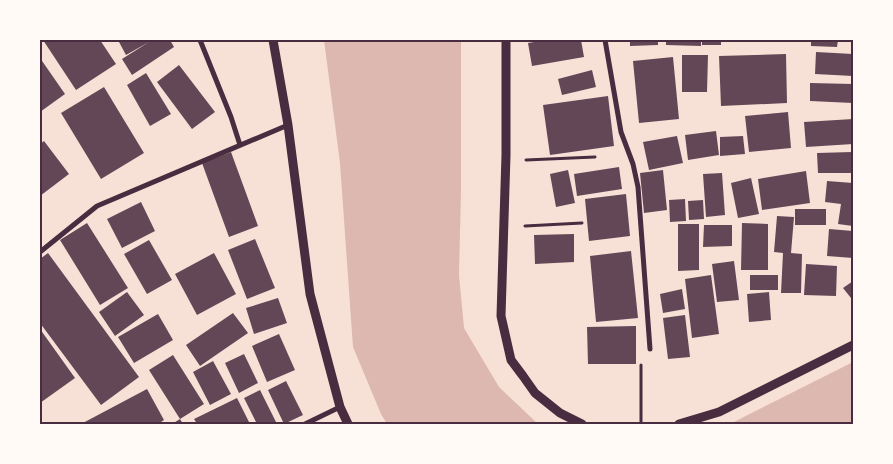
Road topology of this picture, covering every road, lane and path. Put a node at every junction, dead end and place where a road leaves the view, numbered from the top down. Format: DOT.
graph roads {
  1 [pos="200,40"];
  2 [pos="273,40"];
  3 [pos="506,40"];
  4 [pos="605,40"];
  5 [pos="288,124"];
  6 [pos="240,145"];
  7 [pos="595,158"];
  8 [pos="524,160"];
  9 [pos="582,223"];
  10 [pos="517,226"];
  11 [pos="40,252"];
  12 [pos="853,345"];
  13 [pos="650,349"];
  14 [pos="641,364"];
  15 [pos="340,407"];
  16 [pos="305,424"];
  17 [pos="348,424"];
  18 [pos="582,424"];
  19 [pos="641,424"];
  20 [pos="679,424"];
  1 -- 6 [label="street"];
  2 -- 5 [label="street"];
  3 -- 18 [label="street"];
  4 -- 13 [label="street"];
  5 -- 6 [label="street"];
  5 -- 15 [label="street"];
  6 -- 11 [label="street"];
  7 -- 8 [label="path"];
  9 -- 10 [label="path"];
  12 -- 20 [label="street"];
  14 -- 19 [label="path"];
  15 -- 16 [label="street"];
  15 -- 17 [label="street"];
}
